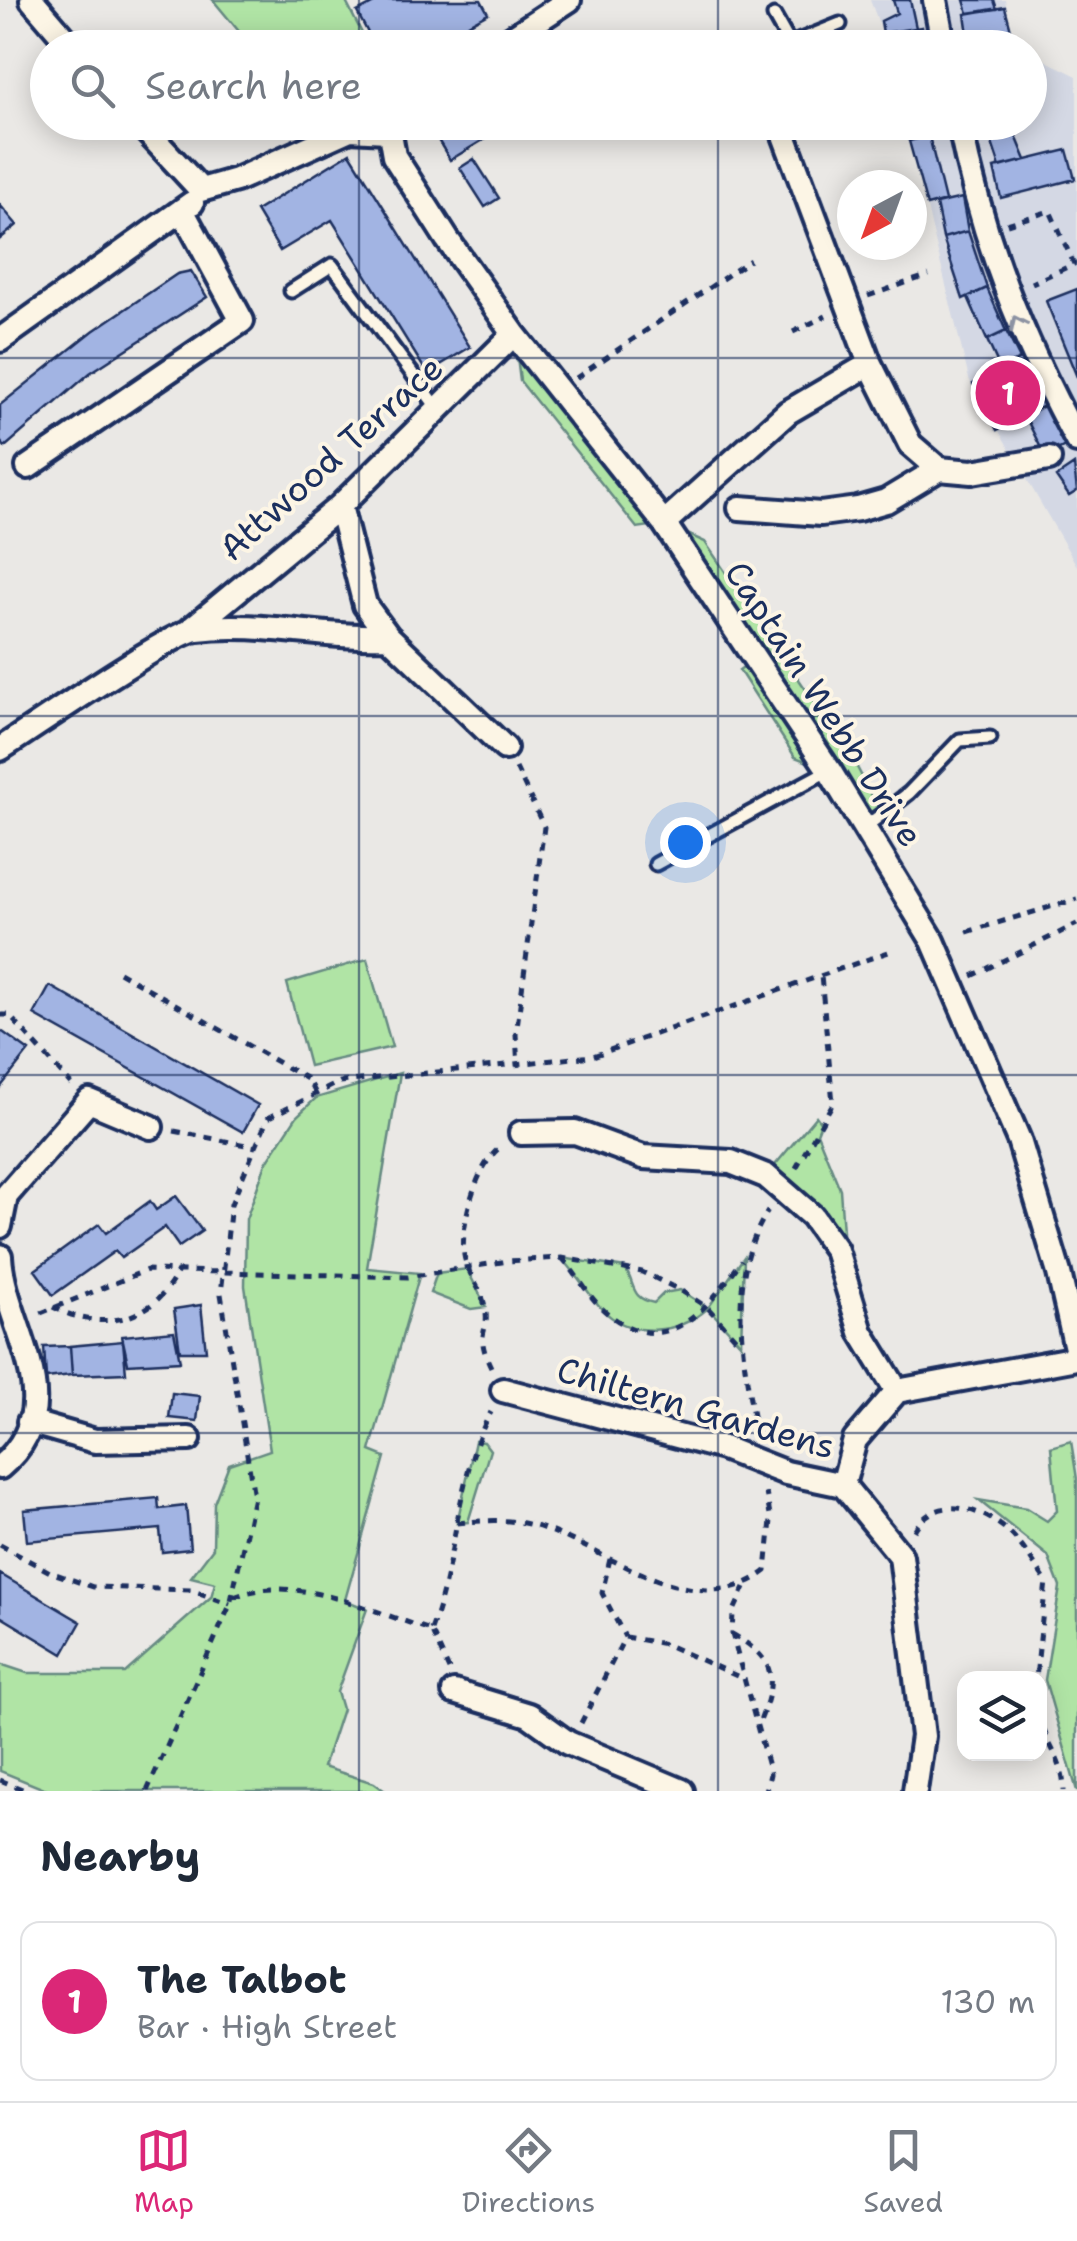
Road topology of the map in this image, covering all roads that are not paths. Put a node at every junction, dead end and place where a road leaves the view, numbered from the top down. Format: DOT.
graph roads {
  1 [pos="33,0"];
  2 [pos="935,0"];
  3 [pos="559,3"];
  4 [pos="774,16"];
  5 [pos="840,24"];
  6 [pos="59,30"];
  7 [pos="521,30"];
  8 [pos="783,30"];
  9 [pos="827,30"];
  10 [pos="941,30"];
  11 [pos="155,140"];
  12 [pos="323,140"];
  13 [pos="391,140"];
  14 [pos="785,140"];
  15 [pos="963,140"];
  16 [pos="201,190"];
  17 [pos="182,210"];
  18 [pos="291,291"];
  19 [pos="514,334"];
  20 [pos="0,340"];
  21 [pos="870,364"];
  22 [pos="439,410"];
  23 [pos="1077,441"];
  24 [pos="1048,459"];
  25 [pos="28,468"];
  26 [pos="939,469"];
  27 [pos="340,506"];
  28 [pos="740,508"];
  29 [pos="664,524"];
  30 [pos="191,629"];
  31 [pos="388,636"];
  32 [pos="990,738"];
  33 [pos="505,748"];
  34 [pos="0,749"];
  35 [pos="829,770"];
  36 [pos="864,828"];
  37 [pos="656,864"];
  38 [pos="151,1127"];
  39 [pos="521,1134"];
  40 [pos="0,1226"];
  41 [pos="0,1256"];
  42 [pos="1077,1356"];
  43 [pos="503,1390"];
  44 [pos="897,1390"];
  45 [pos="30,1422"];
  46 [pos="189,1439"];
  47 [pos="0,1467"];
  48 [pos="842,1485"];
  49 [pos="454,1692"];
  50 [pos="682,1791"];
  51 [pos="915,1791"];
  1 -- 6 [label="street"];
  2 -- 10 [label="street"];
  3 -- 7 [label="street"];
  4 -- 8 [label="lane"];
  5 -- 9 [label="lane"];
  11 -- 16 [label="street"];
  12 -- 16 [label="street"];
  13 -- 19 [label="street, Captain Webb Drive"];
  14 -- 21 [label="street"];
  23 -- 15 [label="street, one-way"];
  16 -- 17 [label="street"];
  17 -- 20 [label="street"];
  17 -- 25 [label="street"];
  18 -- 22 [label="lane"];
  19 -- 22 [label="street, Attwood Terrace"];
  19 -- 29 [label="street, Captain Webb Drive"];
  21 -- 26 [label="street"];
  21 -- 29 [label="street"];
  22 -- 27 [label="street, Attwood Terrace"];
  24 -- 26 [label="street"];
  26 -- 28 [label="street"];
  27 -- 30 [label="street, Attwood Terrace"];
  27 -- 31 [label="street"];
  29 -- 35 [label="street, Captain Webb Drive"];
  30 -- 31 [label="street, Attwood Terrace"];
  30 -- 34 [label="street, Attwood Terrace"];
  31 -- 33 [label="street"];
  32 -- 36 [label="lane"];
  35 -- 36 [label="street, Captain Webb Drive"];
  35 -- 37 [label="lane"];
  36 -- 42 [label="street, Captain Webb Drive"];
  38 -- 40 [label="street"];
  39 -- 44 [label="street"];
  41 -- 45 [label="street"];
  42 -- 44 [label="street"];
  43 -- 48 [label="street, Chiltern Gardens"];
  44 -- 48 [label="street"];
  45 -- 46 [label="street"];
  45 -- 47 [label="street"];
  48 -- 51 [label="street, Chiltern Gardens"];
  49 -- 50 [label="street"];
}
